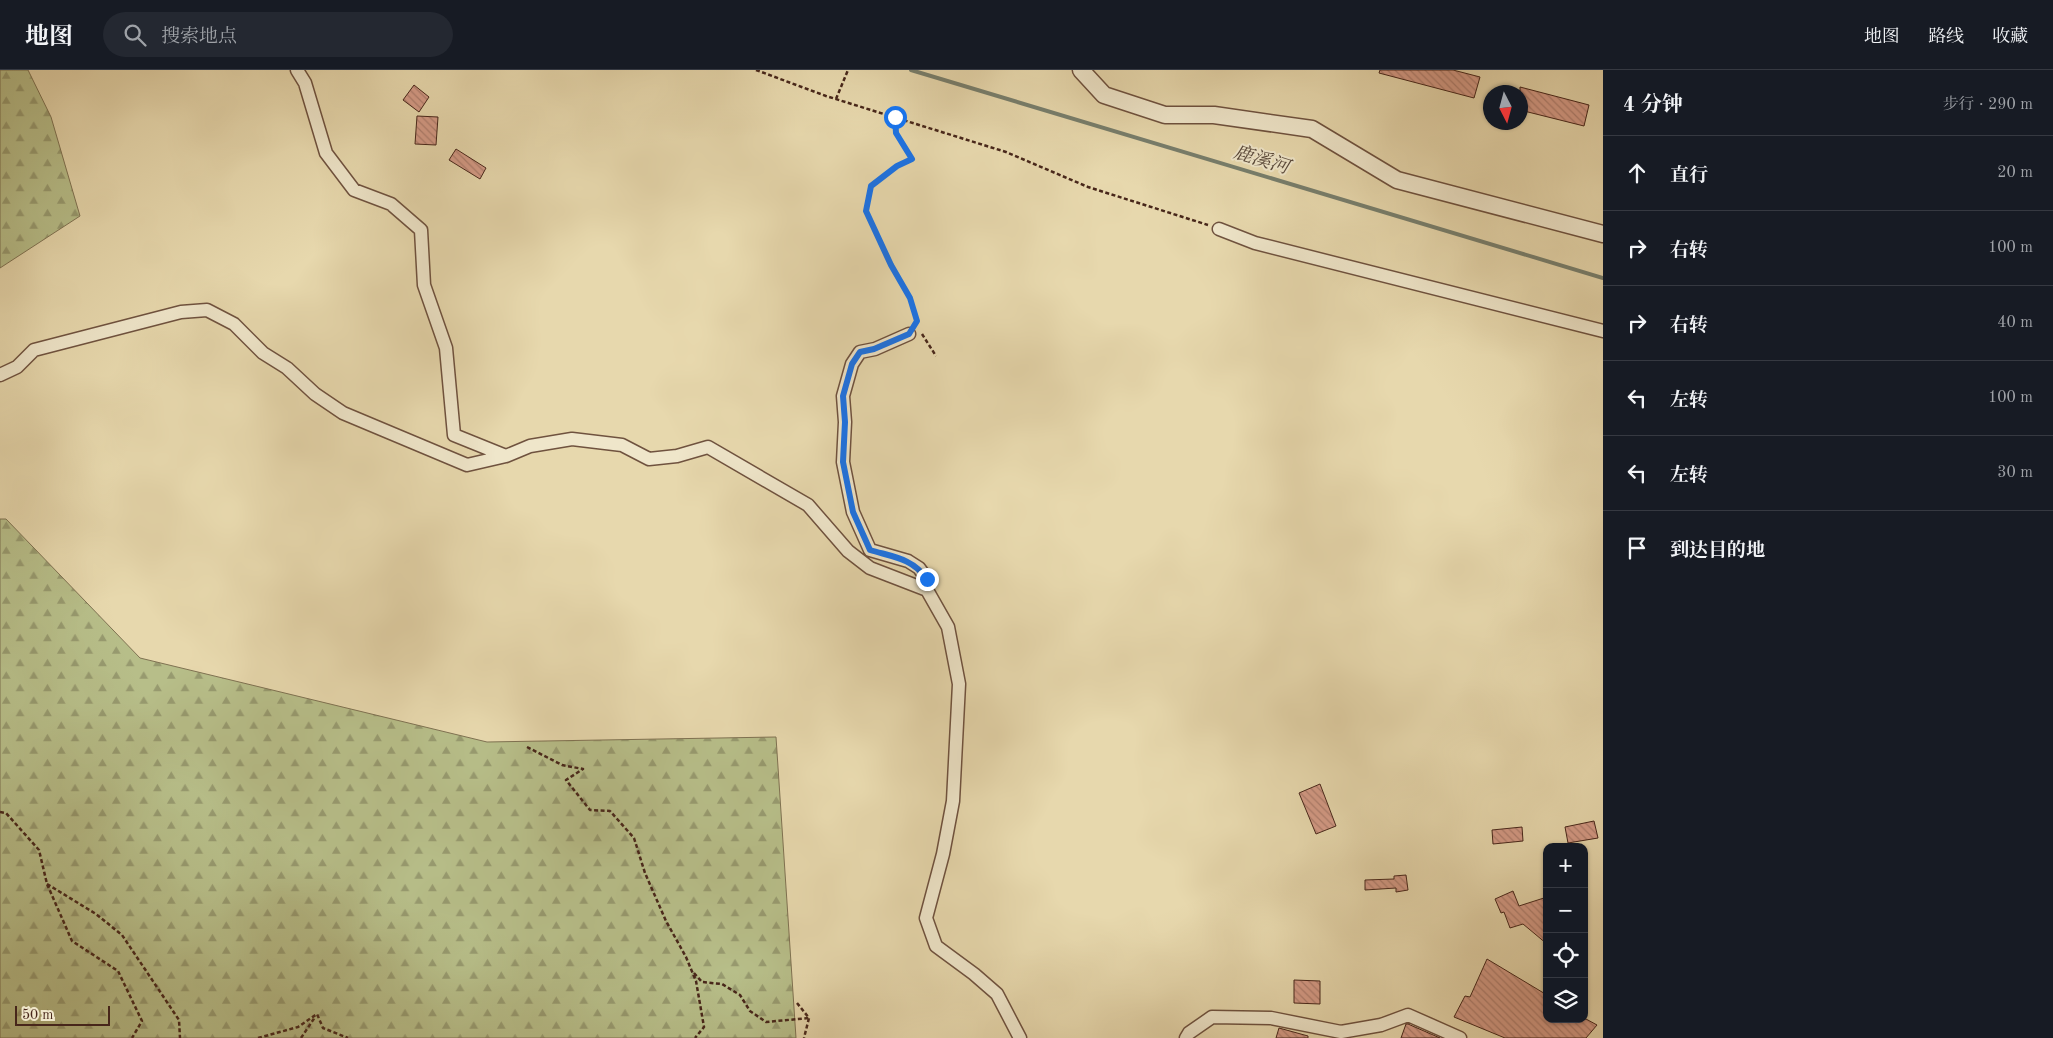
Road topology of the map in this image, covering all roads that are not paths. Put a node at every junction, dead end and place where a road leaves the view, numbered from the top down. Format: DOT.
graph roads {
  1 [pos="297,70"];
  2 [pos="1081,70"];
  3 [pos="1219,229"];
  4 [pos="1603,234"];
  5 [pos="1603,330"];
  6 [pos="909,334"];
  7 [pos="0,375"];
  8 [pos="506,456"];
  9 [pos="927,590"];
  10 [pos="1020,1038"];
  11 [pos="1186,1038"];
  12 [pos="1460,1038"];
  1 -- 8 [label="street"];
  2 -- 4 [label="street"];
  3 -- 5 [label="street"];
  6 -- 9 [label="street"];
  7 -- 8 [label="street"];
  8 -- 9 [label="street"];
  9 -- 10 [label="street"];
  11 -- 12 [label="street"];
}
